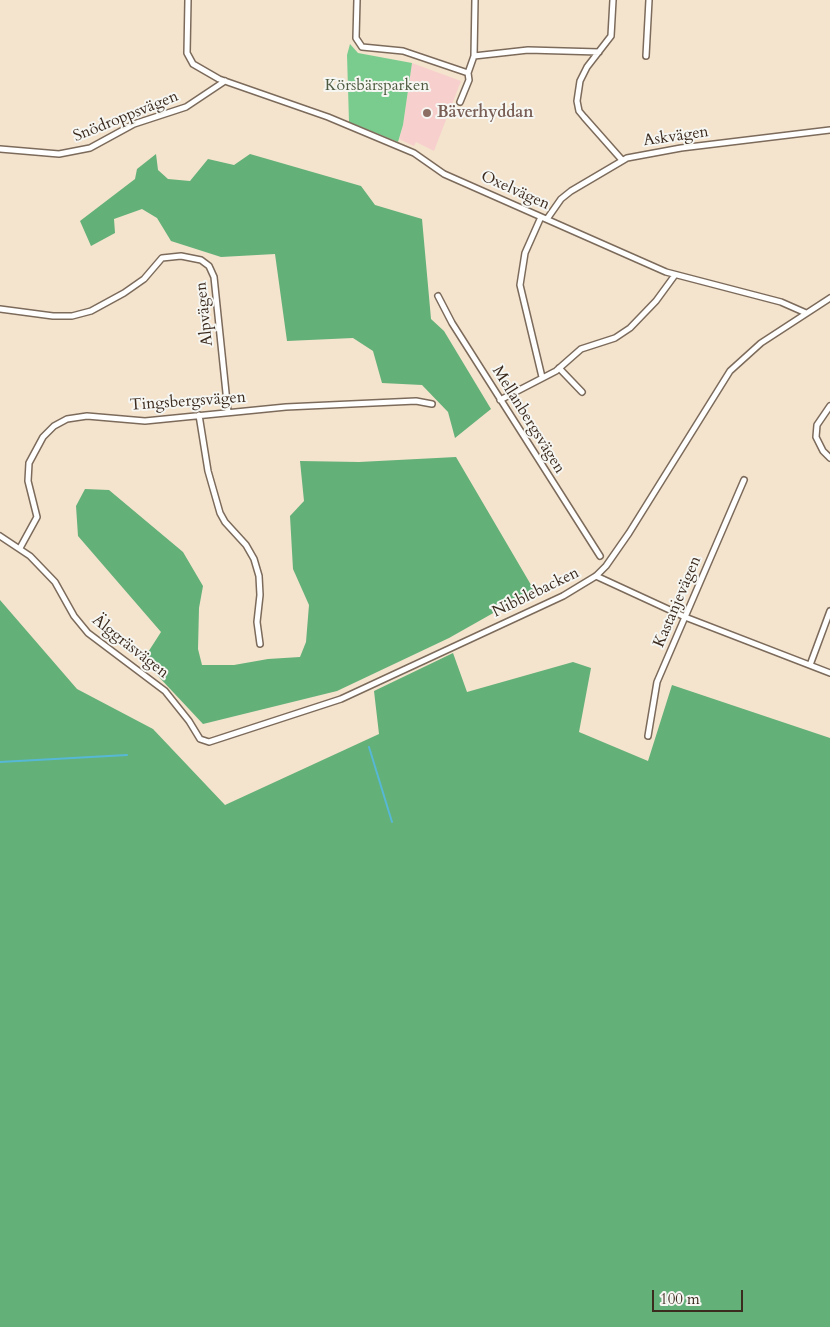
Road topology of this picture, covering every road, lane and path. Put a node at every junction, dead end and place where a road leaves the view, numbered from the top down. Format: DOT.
graph roads {
  1 [pos="188,0"];
  2 [pos="357,0"];
  3 [pos="475,0"];
  4 [pos="613,0"];
  5 [pos="649,0"];
  6 [pos="599,52"];
  7 [pos="474,56"];
  8 [pos="646,56"];
  9 [pos="468,73"];
  10 [pos="222,80"];
  11 [pos="460,102"];
  12 [pos="830,130"];
  13 [pos="0,149"];
  14 [pos="622,160"];
  15 [pos="544,218"];
  16 [pos="676,275"];
  17 [pos="438,296"];
  18 [pos="830,298"];
  19 [pos="0,309"];
  20 [pos="806,313"];
  21 [pos="559,368"];
  22 [pos="542,377"];
  23 [pos="582,392"];
  24 [pos="500,400"];
  25 [pos="432,404"];
  26 [pos="830,406"];
  27 [pos="228,412"];
  28 [pos="199,415"];
  29 [pos="830,458"];
  30 [pos="744,480"];
  31 [pos="0,536"];
  32 [pos="20,548"];
  33 [pos="600,556"];
  34 [pos="596,576"];
  35 [pos="830,611"];
  36 [pos="685,617"];
  37 [pos="260,644"];
  38 [pos="810,665"];
  39 [pos="830,673"];
  40 [pos="648,736"];
  41 [pos="200,739"];
  1 -- 10 [label="street, Oxelvägen"];
  2 -- 9 [label="street"];
  3 -- 7 [label="street"];
  4 -- 6 [label="street"];
  5 -- 8 [label="street"];
  6 -- 7 [label="street"];
  6 -- 14 [label="street"];
  7 -- 9 [label="street"];
  9 -- 11 [label="street"];
  10 -- 13 [label="street, Snödroppsvägen"];
  10 -- 15 [label="street, Oxelvägen"];
  12 -- 14 [label="street, Askvägen"];
  14 -- 15 [label="street, Askvägen"];
  15 -- 16 [label="street, Oxelvägen"];
  15 -- 22 [label="street, Askvägen"];
  16 -- 20 [label="street, Oxelvägen"];
  16 -- 21 [label="street"];
  17 -- 24 [label="street, Mellanbergsvägen"];
  18 -- 20 [label="street, Nibblebacken"];
  19 -- 27 [label="street, Alpvägen"];
  20 -- 34 [label="street, Nibblebacken"];
  21 -- 22 [label="street"];
  21 -- 23 [label="street"];
  22 -- 24 [label="street"];
  24 -- 33 [label="street, Mellanbergsvägen"];
  25 -- 27 [label="street, Tingsbergsvägen"];
  26 -- 29 [label="street"];
  27 -- 28 [label="street, Tingsbergsvägen"];
  28 -- 32 [label="street, Tingsbergsvägen"];
  28 -- 37 [label="street"];
  30 -- 36 [label="street, Kastanjevägen"];
  31 -- 32 [label="street, Älggräsvägen"];
  32 -- 41 [label="street, Älggräsvägen"];
  34 -- 36 [label="street"];
  34 -- 41 [label="street, Nibblebacken"];
  35 -- 38 [label="street"];
  36 -- 38 [label="street"];
  36 -- 40 [label="street, Kastanjevägen"];
  38 -- 39 [label="street"];
}
